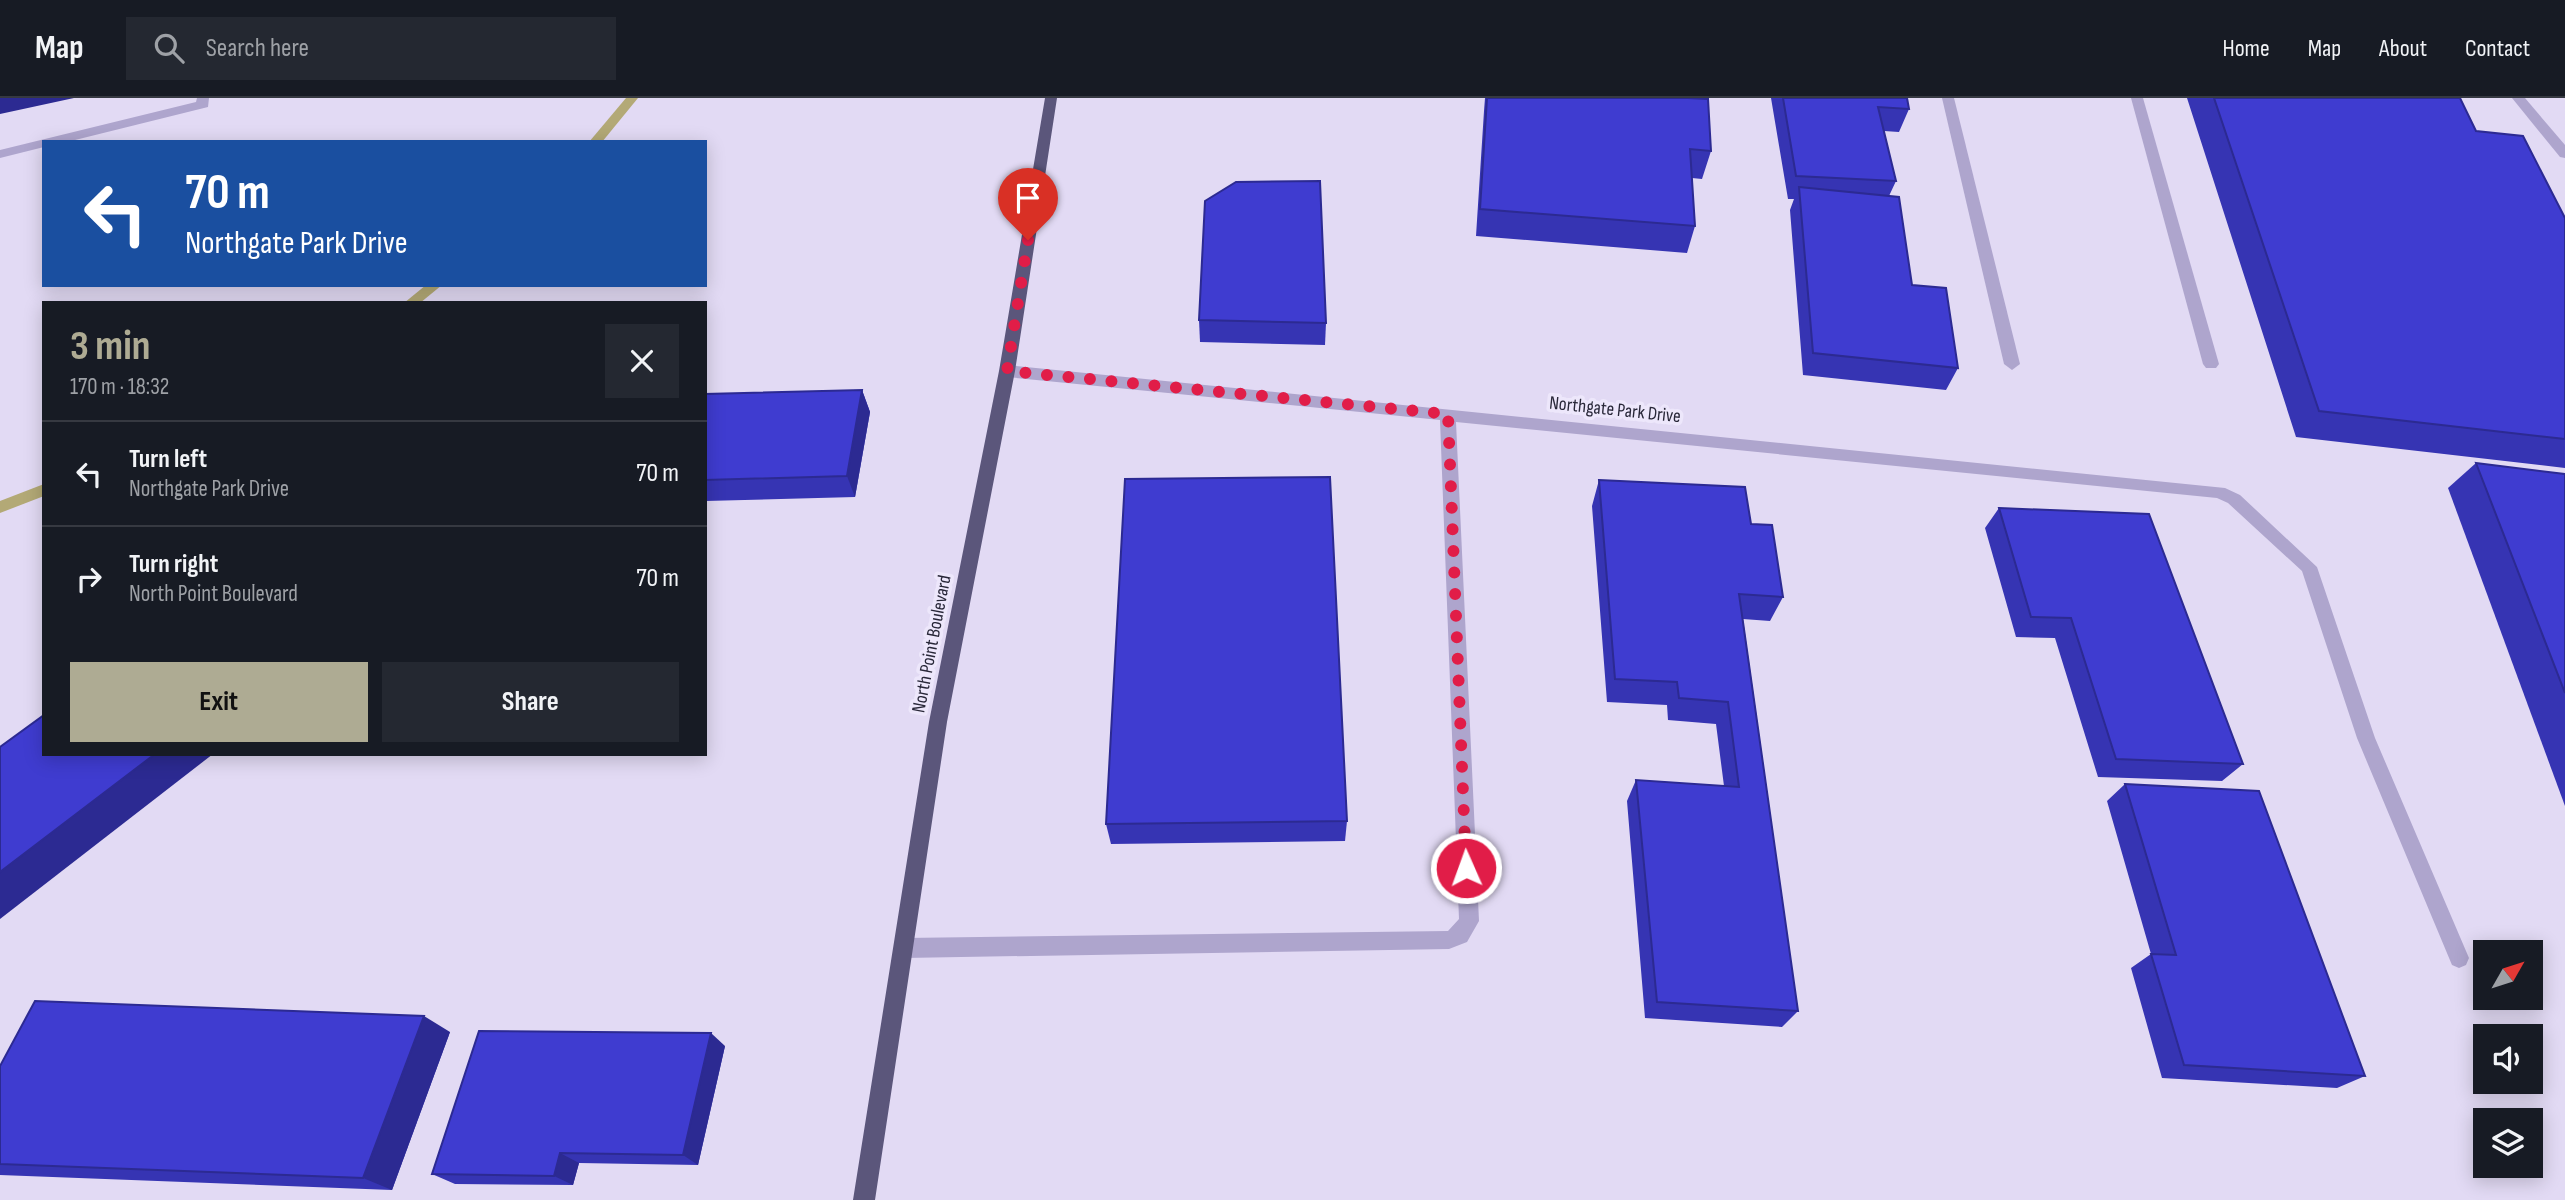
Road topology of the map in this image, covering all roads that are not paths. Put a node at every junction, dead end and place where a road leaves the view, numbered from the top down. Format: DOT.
graph roads {
  1 [pos="203,98"];
  2 [pos="1051,98"];
  3 [pos="1948,98"];
  4 [pos="2137,98"];
  5 [pos="2518,98"];
  6 [pos="54,140"];
  7 [pos="42,143"];
  8 [pos="0,154"];
  9 [pos="2565,154"];
  10 [pos="2012,364"];
  11 [pos="2211,364"];
  12 [pos="1007,371"];
  13 [pos="1448,414"];
  14 [pos="904,947"];
  15 [pos="2459,958"];
  16 [pos="864,1200"];
  1 -- 6 [label="street"];
  2 -- 12 [label="main road, North Point Boulevard"];
  3 -- 10 [label="street"];
  4 -- 11 [label="street"];
  5 -- 9 [label="street"];
  7 -- 8 [label="street"];
  12 -- 13 [label="street, Northgate Park Drive"];
  12 -- 14 [label="main road, North Point Boulevard"];
  13 -- 14 [label="street"];
  13 -- 15 [label="street, Northgate Park Drive"];
  14 -- 16 [label="main road, North Point Boulevard"];
}
